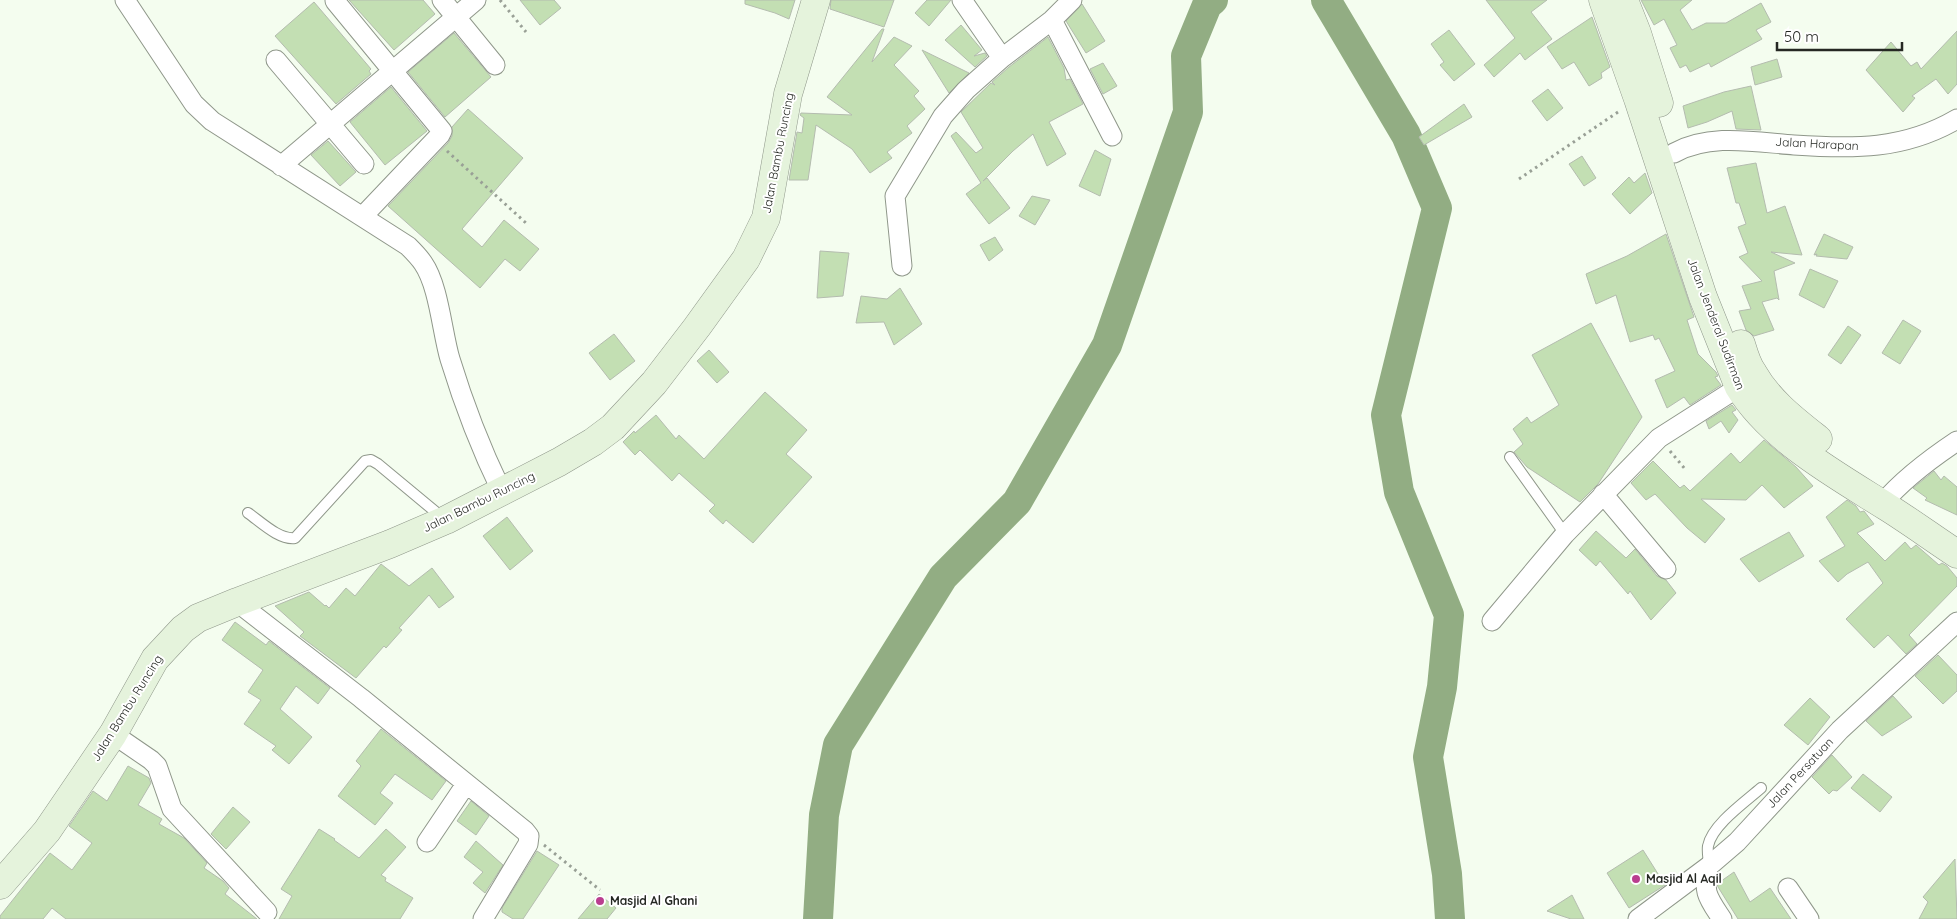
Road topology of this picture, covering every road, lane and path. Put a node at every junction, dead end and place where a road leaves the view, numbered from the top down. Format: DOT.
graph roads {
  1 [pos="125,0"];
  2 [pos="442,0"];
  3 [pos="476,0"];
  4 [pos="500,0"];
  5 [pos="816,0"];
  6 [pos="962,0"];
  7 [pos="1072,0"];
  8 [pos="1603,0"];
  9 [pos="1624,0"];
  10 [pos="335,1"];
  11 [pos="456,17"];
  12 [pos="1052,20"];
  13 [pos="526,32"];
  14 [pos="1002,58"];
  15 [pos="276,60"];
  16 [pos="1635,61"];
  17 [pos="495,65"];
  18 [pos="393,70"];
  19 [pos="1638,99"];
  20 [pos="1957,119"];
  21 [pos="331,122"];
  22 [pos="1112,136"];
  23 [pos="435,141"];
  24 [pos="1674,153"];
  25 [pos="364,164"];
  26 [pos="281,166"];
  27 [pos="1519,179"];
  28 [pos="363,216"];
  29 [pos="526,223"];
  30 [pos="902,266"];
  31 [pos="1739,387"];
  32 [pos="1659,438"];
  33 [pos="1957,441"];
  34 [pos="1510,457"];
  35 [pos="1685,469"];
  36 [pos="502,492"];
  37 [pos="1603,494"];
  38 [pos="1887,497"];
  39 [pos="248,513"];
  40 [pos="446,520"];
  41 [pos="1957,533"];
  42 [pos="1565,534"];
  43 [pos="1957,554"];
  44 [pos="1666,570"];
  45 [pos="236,602"];
  46 [pos="1492,621"];
  47 [pos="1957,622"];
  48 [pos="113,734"];
  49 [pos="466,784"];
  50 [pos="1761,788"];
  51 [pos="525,831"];
  52 [pos="427,842"];
  53 [pos="1709,866"];
  54 [pos="0,885"];
  55 [pos="1788,888"];
  56 [pos="600,890"];
  57 [pos="267,912"];
  58 [pos="482,919"];
  59 [pos="1638,919"];
  60 [pos="1722,919"];
  61 [pos="1809,919"];
  1 -- 26 [label="street"];
  2 -- 11 [label="street"];
  3 -- 11 [label="street"];
  4 -- 13 [label="path"];
  5 -- 36 [label="main road, Jalan Bambu Runcing"];
  6 -- 14 [label="street"];
  7 -- 12 [label="street"];
  8 -- 16 [label="main road, Jalan Jenderal Sudirman"];
  9 -- 16 [label="main road, Jalan Jenderal Sudirman"];
  10 -- 18 [label="street"];
  11 -- 17 [label="street"];
  11 -- 18 [label="street"];
  12 -- 14 [label="street"];
  12 -- 22 [label="street"];
  14 -- 30 [label="street"];
  15 -- 21 [label="street"];
  16 -- 19 [label="main road, Jalan Jenderal Sudirman"];
  16 -- 24 [label="main road, Jalan Jenderal Sudirman"];
  18 -- 21 [label="street"];
  18 -- 23 [label="street"];
  19 -- 27 [label="path"];
  19 -- 31 [label="main road, Jalan Jenderal Sudirman"];
  20 -- 24 [label="street, Jalan Harapan"];
  21 -- 25 [label="street"];
  21 -- 26 [label="street"];
  23 -- 28 [label="street"];
  23 -- 29 [label="path"];
  24 -- 38 [label="main road, Jalan Jenderal Sudirman"];
  26 -- 28 [label="street"];
  28 -- 36 [label="street"];
  31 -- 32 [label="street"];
  31 -- 38 [label="main road, Jalan Jenderal Sudirman"];
  32 -- 35 [label="path"];
  32 -- 37 [label="street"];
  33 -- 38 [label="street"];
  34 -- 42 [label="lane"];
  36 -- 40 [label="main road, Jalan Bambu Runcing"];
  37 -- 42 [label="street"];
  37 -- 44 [label="street"];
  38 -- 41 [label="main road, Jalan Jenderal Sudirman"];
  38 -- 43 [label="main road, Jalan Jenderal Sudirman"];
  39 -- 40 [label="lane"];
  40 -- 45 [label="main road, Jalan Bambu Runcing"];
  42 -- 46 [label="street"];
  45 -- 48 [label="main road, Jalan Bambu Runcing"];
  45 -- 49 [label="street"];
  47 -- 53 [label="street, Jalan Persatuan"];
  48 -- 54 [label="main road, Jalan Bambu Runcing"];
  48 -- 57 [label="street"];
  49 -- 51 [label="street"];
  49 -- 52 [label="street"];
  50 -- 53 [label="lane"];
  51 -- 56 [label="path"];
  51 -- 58 [label="street"];
  53 -- 59 [label="street, Jalan Persatuan"];
  53 -- 60 [label="street"];
  55 -- 61 [label="street"];
}
